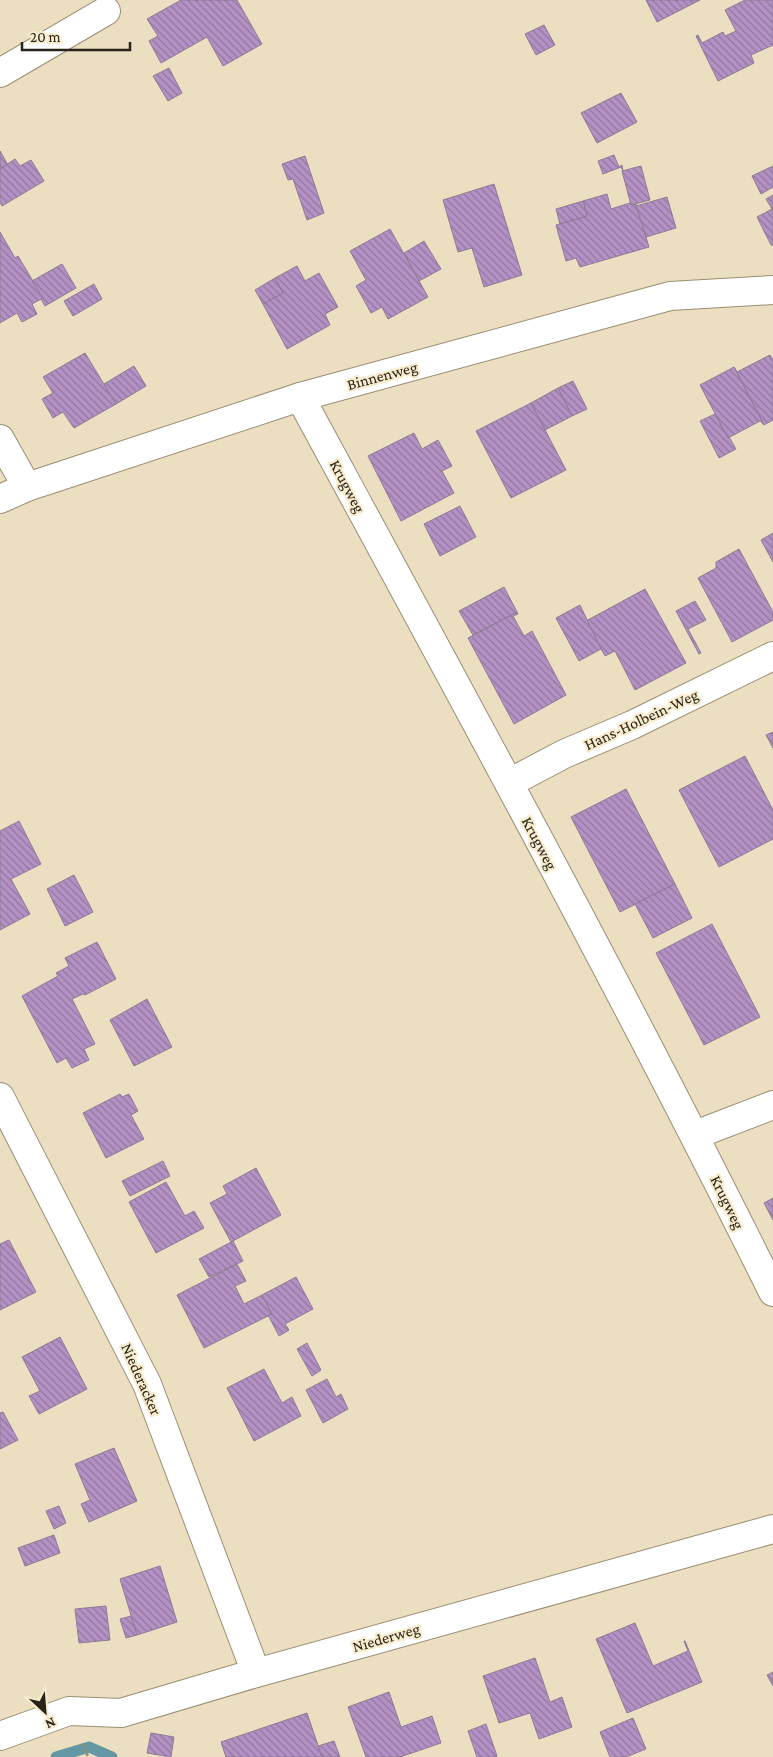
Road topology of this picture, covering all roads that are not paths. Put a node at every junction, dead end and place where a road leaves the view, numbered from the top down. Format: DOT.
graph roads {
  1 [pos="106,11"];
  2 [pos="0,73"];
  3 [pos="773,290"];
  4 [pos="300,397"];
  5 [pos="0,439"];
  6 [pos="27,487"];
  7 [pos="0,498"];
  8 [pos="773,656"];
  9 [pos="508,782"];
  10 [pos="0,1097"];
  11 [pos="773,1105"];
  12 [pos="695,1135"];
  13 [pos="773,1292"];
  14 [pos="773,1529"];
  15 [pos="256,1673"];
  16 [pos="0,1736"];
  1 -- 2 [label="street"];
  3 -- 4 [label="street, Binnenweg"];
  4 -- 6 [label="street, Binnenweg"];
  4 -- 9 [label="street, Krugweg"];
  5 -- 6 [label="street"];
  6 -- 7 [label="street, Binnenweg"];
  8 -- 9 [label="street, Hans-Holbein-Weg"];
  9 -- 12 [label="street, Krugweg"];
  10 -- 15 [label="street, Niederacker"];
  11 -- 12 [label="street"];
  12 -- 13 [label="street, Krugweg"];
  14 -- 15 [label="street, Niederweg"];
  15 -- 16 [label="street, Niederweg"];
}
